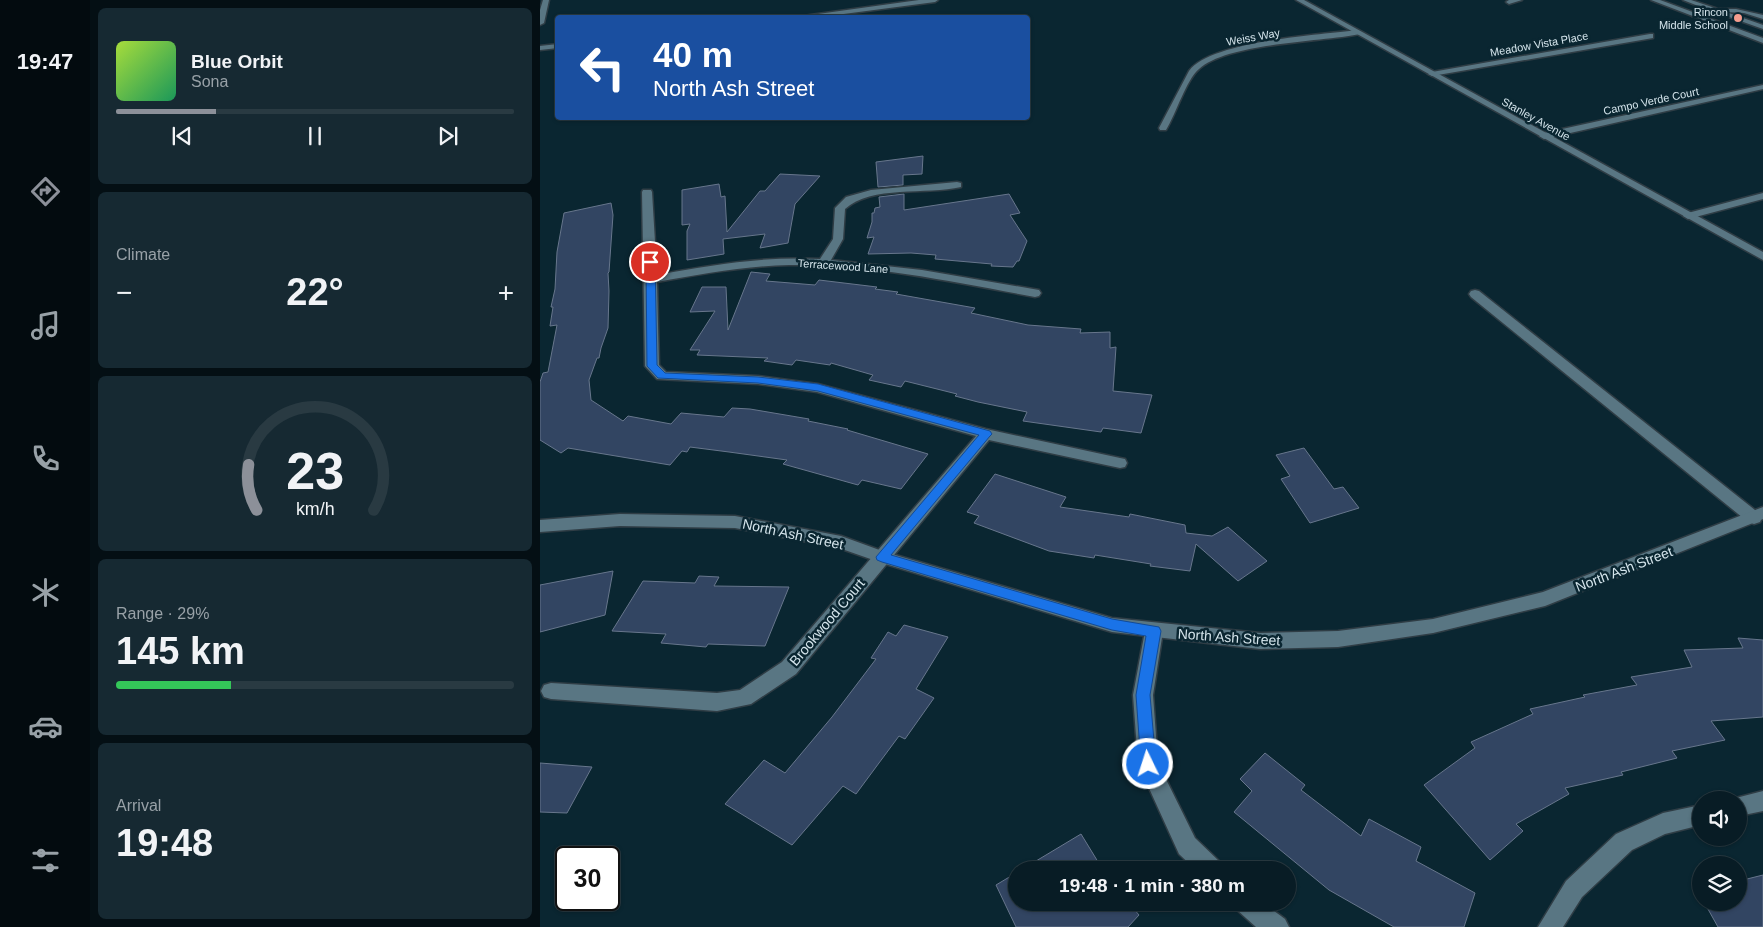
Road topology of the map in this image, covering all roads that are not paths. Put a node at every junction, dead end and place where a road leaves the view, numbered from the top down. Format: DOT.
graph roads {
  1 [pos="546,0"];
  2 [pos="935,0"];
  3 [pos="1299,0"];
  4 [pos="1519,0"];
  5 [pos="1654,0"];
  6 [pos="1686,0"];
  7 [pos="1509,2"];
  8 [pos="1718,11"];
  9 [pos="816,15"];
  10 [pos="1694,15"];
  11 [pos="1763,17"];
  12 [pos="540,23"];
  13 [pos="1763,27"];
  14 [pos="1357,32"];
  15 [pos="1650,36"];
  16 [pos="1763,40"];
  17 [pos="555,46"];
  18 [pos="540,48"];
  19 [pos="1432,74"];
  20 [pos="1763,88"];
  21 [pos="1163,128"];
  22 [pos="1544,136"];
  23 [pos="957,185"];
  24 [pos="647,192"];
  25 [pos="1763,196"];
  26 [pos="1688,216"];
  27 [pos="1763,257"];
  28 [pos="823,264"];
  29 [pos="651,280"];
  30 [pos="1035,293"];
  31 [pos="1475,294"];
  32 [pos="986,434"];
  33 [pos="1120,463"];
  34 [pos="1758,515"];
  35 [pos="540,526"];
  36 [pos="882,557"];
  37 [pos="1154,631"];
  38 [pos="551,691"];
  39 [pos="1763,801"];
  40 [pos="1747,804"];
  41 [pos="1692,817"];
  42 [pos="1202,861"];
  43 [pos="1254,911"];
  44 [pos="1277,927"];
  45 [pos="1550,927"];
  1 -- 12 [label="street"];
  2 -- 9 [label="street"];
  3 -- 14 [label="street, Stanley Avenue"];
  4 -- 7 [label="street"];
  5 -- 10 [label="street"];
  6 -- 8 [label="lane"];
  8 -- 10 [label="lane"];
  8 -- 11 [label="lane"];
  8 -- 13 [label="lane"];
  10 -- 16 [label="street"];
  14 -- 19 [label="street, Stanley Avenue"];
  14 -- 21 [label="street, Weiss Way"];
  15 -- 19 [label="street, Meadow Vista Place"];
  17 -- 18 [label="street"];
  19 -- 22 [label="street, Stanley Avenue"];
  20 -- 22 [label="street, Campo Verde Court"];
  22 -- 26 [label="street, Stanley Avenue"];
  23 -- 28 [label="street"];
  24 -- 29 [label="street"];
  25 -- 26 [label="street"];
  26 -- 27 [label="street, Stanley Avenue"];
  28 -- 29 [label="street, Terracewood Lane"];
  28 -- 30 [label="street, Terracewood Lane"];
  29 -- 32 [label="street"];
  31 -- 34 [label="street"];
  32 -- 33 [label="street"];
  32 -- 36 [label="street, Brookwood Court"];
  34 -- 37 [label="street, North Ash Street"];
  35 -- 36 [label="street, North Ash Street"];
  36 -- 37 [label="street, North Ash Street"];
  36 -- 38 [label="street, Brookwood Court"];
  37 -- 42 [label="street"];
  39 -- 40 [label="street"];
  41 -- 45 [label="street"];
  43 -- 44 [label="street"];
}
